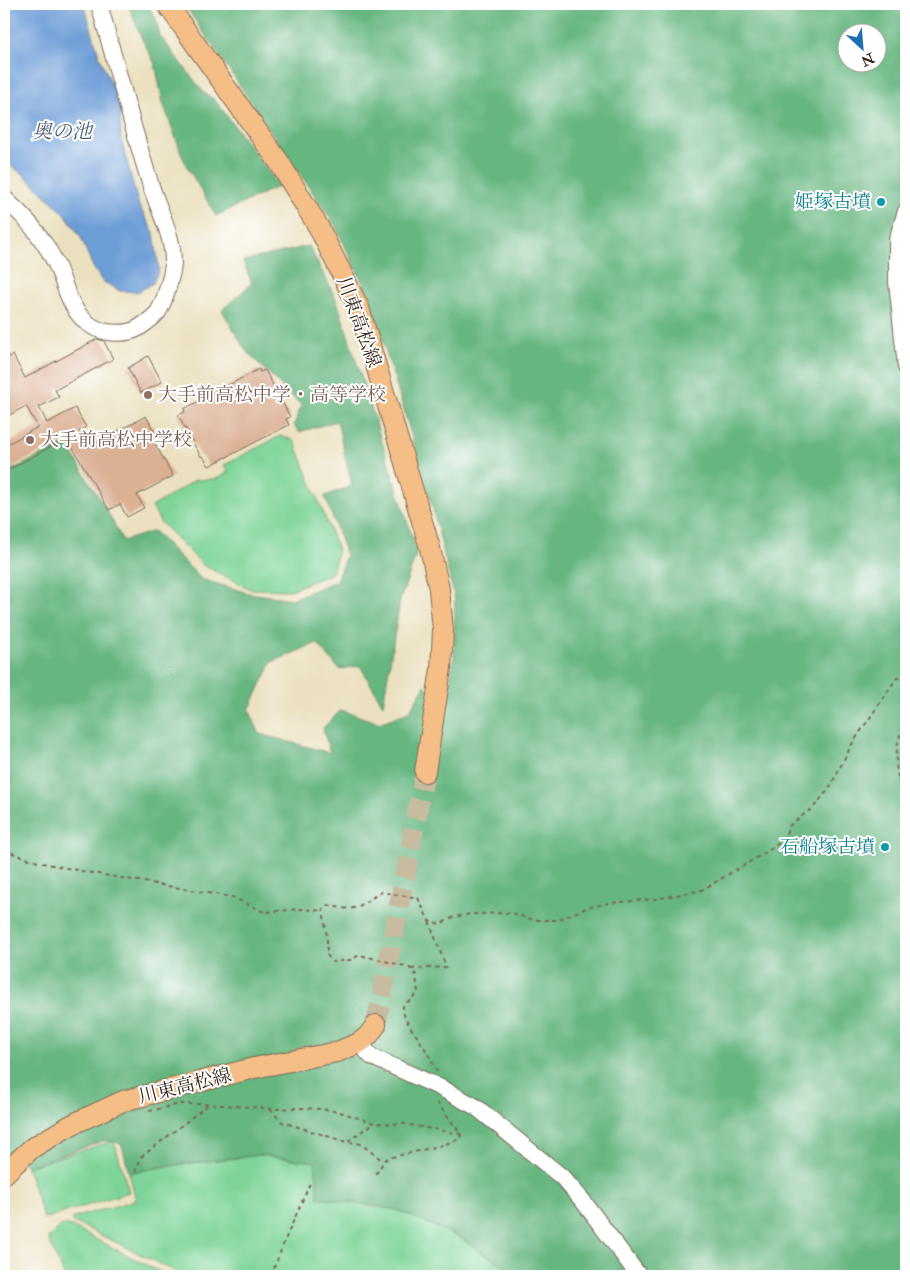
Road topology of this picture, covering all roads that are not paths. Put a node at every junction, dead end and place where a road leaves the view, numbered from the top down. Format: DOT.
graph roads {
  1 [pos="99,4"];
  2 [pos="167,4"];
  3 [pos="4,198"];
  4 [pos="906,214"];
  5 [pos="902,244"];
  6 [pos="906,366"];
  7 [pos="425,772"];
  8 [pos="376,1025"];
  9 [pos="359,1043"];
  10 [pos="4,1174"];
  11 [pos="639,1276"];
  1 -- 3 [label="street"];
  2 -- 7 [label="main road, 川東高松線"];
  4 -- 5 [label="street"];
  5 -- 6 [label="street"];
  8 -- 9 [label="main road, 川東高松線"];
  9 -- 10 [label="main road, 川東高松線"];
  9 -- 11 [label="street"];
}
